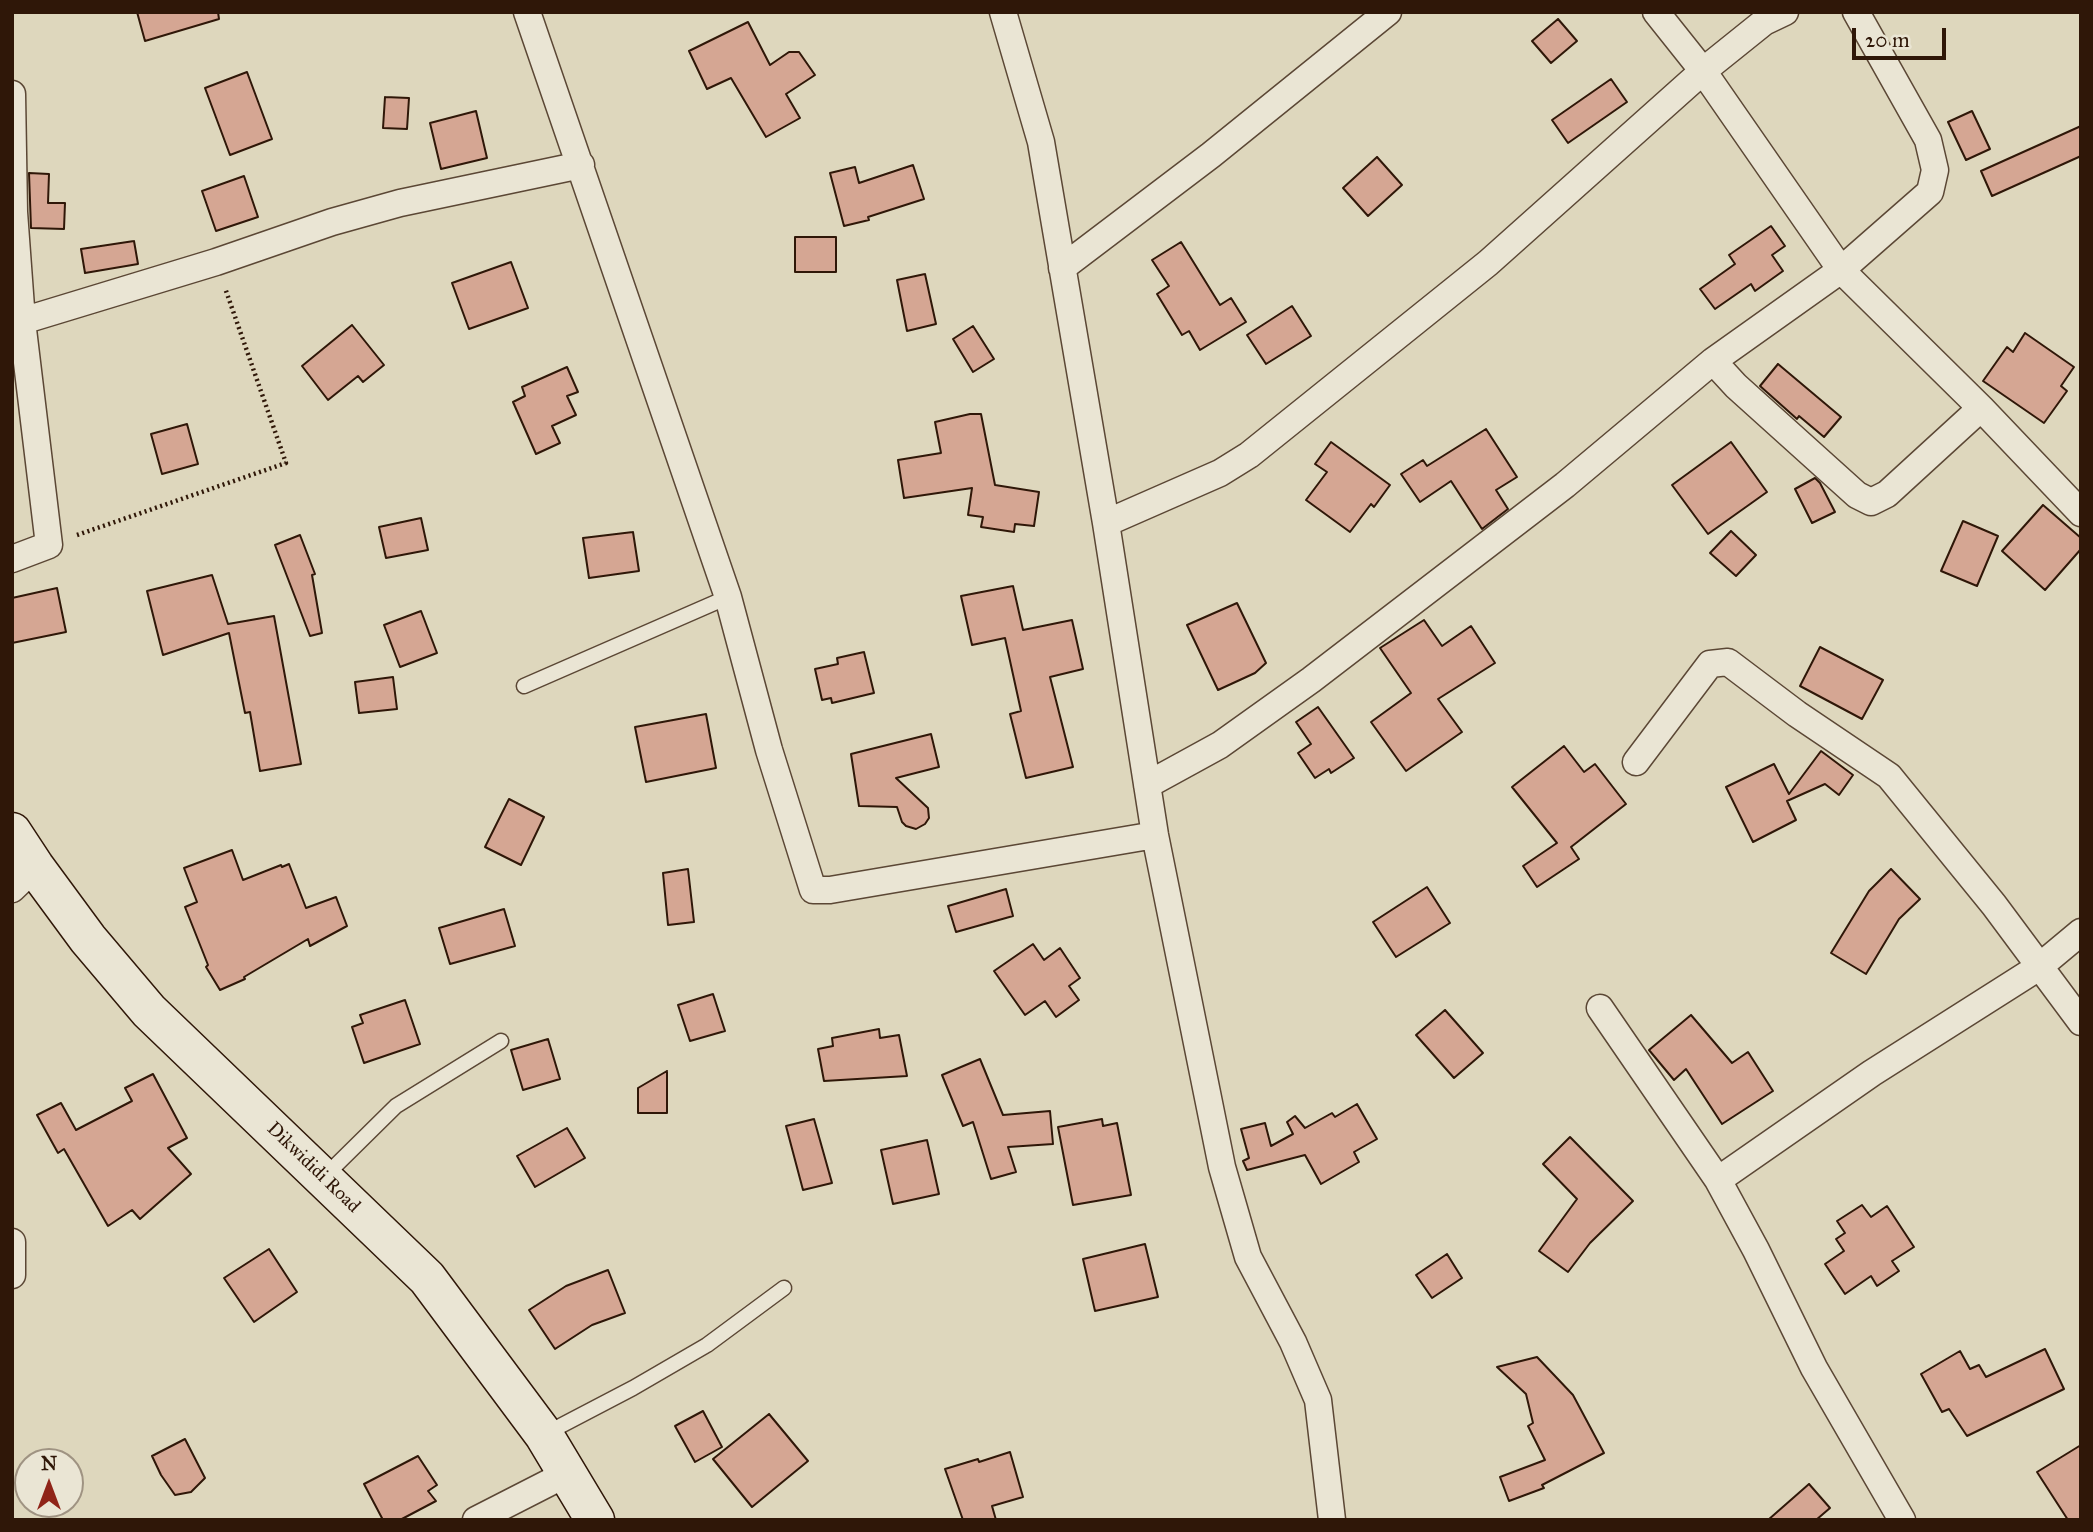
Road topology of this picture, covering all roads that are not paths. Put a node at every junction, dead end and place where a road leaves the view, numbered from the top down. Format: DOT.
graph roads {
  1 [pos="527,12"];
  2 [pos="1003,12"];
  3 [pos="1388,12"];
  4 [pos="1656,12"];
  5 [pos="1785,12"];
  6 [pos="1856,12"];
  7 [pos="1703,71"];
  8 [pos="12,94"];
  9 [pos="581,165"];
  10 [pos="1062,268"];
  11 [pos="1841,270"];
  12 [pos="22,321"];
  13 [pos="1713,361"];
  14 [pos="1981,408"];
  15 [pos="2081,513"];
  16 [pos="1106,523"];
  17 [pos="12,559"];
  18 [pos="728,597"];
  19 [pos="524,686"];
  20 [pos="1636,762"];
  21 [pos="1147,785"];
  22 [pos="12,832"];
  23 [pos="1155,835"];
  24 [pos="24,878"];
  25 [pos="2081,932"];
  26 [pos="2039,967"];
  27 [pos="1600,1008"];
  28 [pos="2081,1022"];
  29 [pos="501,1041"];
  30 [pos="323,1178"];
  31 [pos="1718,1180"];
  32 [pos="12,1241"];
  33 [pos="12,1275"];
  34 [pos="784,1288"];
  35 [pos="544,1434"];
  36 [pos="568,1474"];
  37 [pos="476,1520"];
  38 [pos="595,1520"];
  39 [pos="1332,1520"];
  40 [pos="1902,1520"];
  1 -- 9 [label="street"];
  2 -- 10 [label="street"];
  3 -- 10 [label="street"];
  4 -- 7 [label="street"];
  5 -- 7 [label="street"];
  6 -- 11 [label="street"];
  7 -- 11 [label="street"];
  7 -- 16 [label="street"];
  8 -- 12 [label="street"];
  9 -- 12 [label="street"];
  9 -- 18 [label="street"];
  10 -- 16 [label="street"];
  11 -- 13 [label="street"];
  11 -- 14 [label="street"];
  12 -- 17 [label="street"];
  13 -- 14 [label="street"];
  13 -- 21 [label="street"];
  14 -- 15 [label="street"];
  16 -- 21 [label="street"];
  18 -- 19 [label="lane"];
  18 -- 23 [label="street"];
  20 -- 26 [label="street"];
  21 -- 23 [label="street"];
  22 -- 24 [label="street, Dikwididi Road"];
  23 -- 39 [label="street"];
  24 -- 30 [label="street, Dikwididi Road"];
  25 -- 26 [label="street"];
  26 -- 28 [label="street"];
  26 -- 31 [label="street"];
  27 -- 31 [label="street"];
  29 -- 30 [label="lane"];
  30 -- 35 [label="street, Dikwididi Road"];
  31 -- 40 [label="street"];
  32 -- 33 [label="street"];
  34 -- 35 [label="lane"];
  35 -- 36 [label="street, Dikwididi Road"];
  36 -- 37 [label="street"];
  36 -- 38 [label="street, Dikwididi Road"];
}
